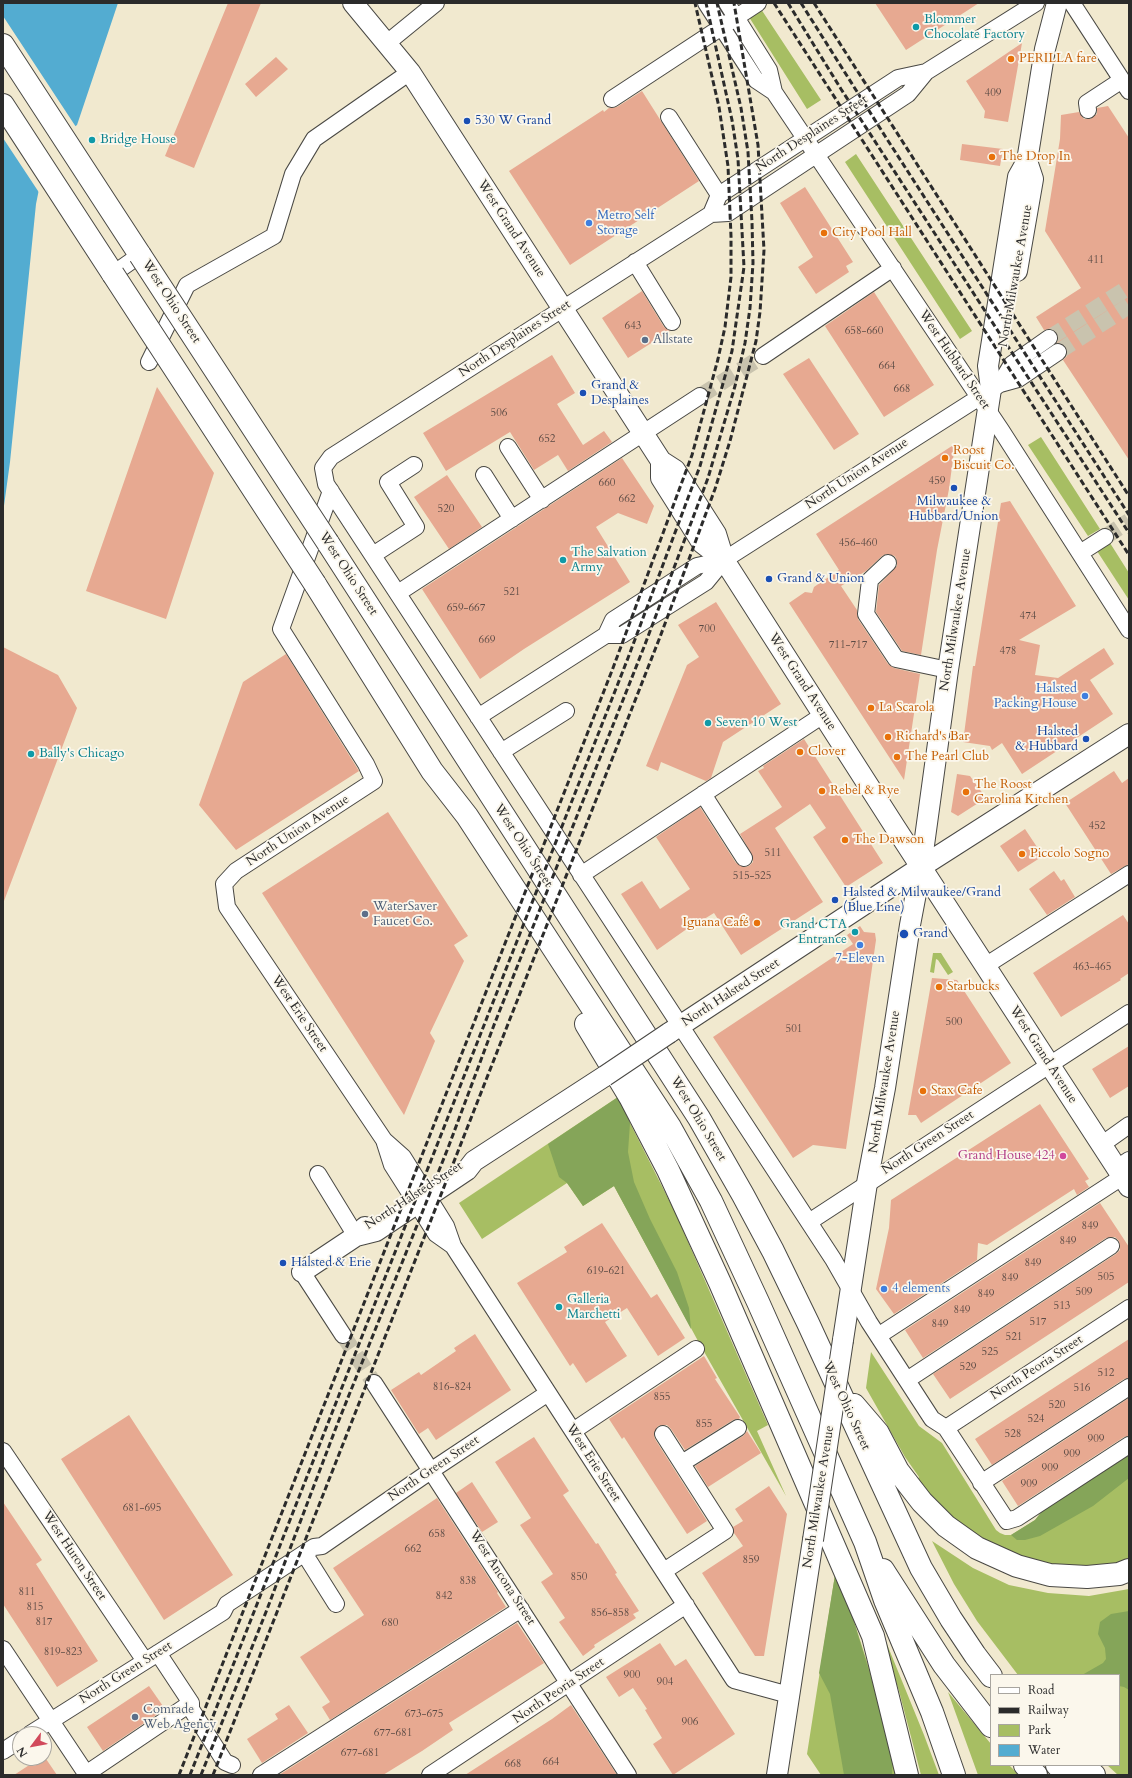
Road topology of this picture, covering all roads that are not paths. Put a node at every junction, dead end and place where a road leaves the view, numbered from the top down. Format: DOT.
graph roads {
  1 [pos="353,3"];
  2 [pos="436,3"];
  3 [pos="706,3"];
  4 [pos="727,3"];
  5 [pos="758,3"];
  6 [pos="1036,3"];
  7 [pos="1057,3"];
  8 [pos="1072,3"];
  9 [pos="736,18"];
  10 [pos="721,27"];
  11 [pos="386,43"];
  12 [pos="3,45"];
  13 [pos="410,72"];
  14 [pos="926,72"];
  15 [pos="1125,85"];
  16 [pos="774,92"];
  17 [pos="612,99"];
  18 [pos="3,105"];
  19 [pos="1088,110"];
  20 [pos="669,117"];
  21 [pos="806,138"];
  22 [pos="816,155"];
  23 [pos="718,195"];
  24 [pos="710,214"];
  25 [pos="140,255"];
  26 [pos="635,262"];
  27 [pos="893,268"];
  28 [pos="113,274"];
  29 [pos="563,309"];
  30 [pos="672,322"];
  31 [pos="1050,338"];
  32 [pos="1058,352"];
  33 [pos="763,356"];
  34 [pos="149,362"];
  35 [pos="989,395"];
  36 [pos="700,396"];
  37 [pos="643,434"];
  38 [pos="508,447"];
  39 [pos="414,465"];
  40 [pos="484,475"];
  41 [pos="331,490"];
  42 [pos="542,500"];
  43 [pos="512,519"];
  44 [pos="1105,536"];
  45 [pos="1080,553"];
  46 [pos="373,555"];
  47 [pos="724,560"];
  48 [pos="888,563"];
  49 [pos="398,593"];
  50 [pos="1129,630"];
  51 [pos="948,670"];
  52 [pos="566,711"];
  53 [pos="824,715"];
  54 [pos="478,717"];
  55 [pos="1129,734"];
  56 [pos="501,752"];
  57 [pos="432,771"];
  58 [pos="703,794"];
  59 [pos="744,858"];
  60 [pos="921,867"];
  61 [pos="581,874"];
  62 [pos="1129,874"];
  63 [pos="224,884"];
  64 [pos="985,966"];
  65 [pos="1129,1013"];
  66 [pos="674,1030"];
  67 [pos="1049,1064"];
  68 [pos="1129,1125"];
  69 [pos="1102,1145"];
  70 [pos="1124,1173"];
  71 [pos="318,1174"];
  72 [pos="867,1183"];
  73 [pos="420,1196"];
  74 [pos="808,1222"];
  75 [pos="356,1236"];
  76 [pos="1111,1246"];
  77 [pos="302,1272"];
  78 [pos="850,1289"];
  79 [pos="1129,1308"];
  80 [pos="339,1329"];
  81 [pos="878,1336"];
  82 [pos="696,1349"];
  83 [pos="907,1380"];
  84 [pos="834,1381"];
  85 [pos="374,1383"];
  86 [pos="1129,1386"];
  87 [pos="548,1393"];
  88 [pos="738,1428"];
  89 [pos="946,1428"];
  90 [pos="573,1431"];
  91 [pos="663,1434"];
  92 [pos="1129,1445"];
  93 [pos="3,1451"];
  94 [pos="682,1463"];
  95 [pos="432,1470"];
  96 [pos="981,1483"];
  97 [pos="865,1542"];
  98 [pos="322,1546"];
  99 [pos="309,1561"];
  100 [pos="1129,1570"];
  101 [pos="664,1571"];
  102 [pos="336,1604"];
  103 [pos="686,1606"];
  104 [pos="521,1609"];
  105 [pos="223,1612"];
  106 [pos="3,1649"];
  107 [pos="152,1657"];
  108 [pos="990,1675"];
  109 [pos="569,1684"];
  110 [pos="788,1695"];
  111 [pos="191,1703"];
  112 [pos="52,1720"];
  113 [pos="990,1725"];
  114 [pos="43,1726"];
  115 [pos="12,1745"];
  116 [pos="3,1751"];
  117 [pos="1026,1766"];
  118 [pos="1059,1766"];
  119 [pos="1083,1766"];
  120 [pos="235,1770"];
  121 [pos="87,1774"];
  122 [pos="261,1775"];
  123 [pos="430,1775"];
  124 [pos="628,1775"];
  125 [pos="777,1775"];
  126 [pos="908,1775"];
  127 [pos="954,1775"];
  128 [pos="1036,1775"];
  129 [pos="1067,1775"];
  130 [pos="1094,1775"];
  1 -- 11 [label="main road, West Grand Avenue"];
  2 -- 11 [label="street"];
  3 -- 10 [label="street, West Hubbard Street"];
  4 -- 9 [label="street, West Hubbard Street"];
  5 -- 9 [label="street"];
  6 -- 14 [label="street, North Desplaines Street"];
  7 -- 35 [label="main road, North Milwaukee Avenue"];
  8 -- 15 [label="street"];
  9 -- 10 [label="street"];
  9 -- 16 [label="street, West Hubbard Street"];
  10 -- 16 [label="street, West Hubbard Street"];
  10 -- 17 [label="street"];
  11 -- 13 [label="main road, West Grand Avenue"];
  12 -- 25 [label="highway, West Ohio Street"];
  13 -- 29 [label="main road, West Grand Avenue"];
  13 -- 34 [label="street"];
  14 -- 21 [label="street, North Desplaines Street"];
  14 -- 22 [label="street, North Desplaines Street"];
  15 -- 19 [label="street"];
  16 -- 21 [label="street, West Hubbard Street"];
  18 -- 28 [label="highway"];
  20 -- 23 [label="street"];
  21 -- 22 [label="street, West Hubbard Street"];
  21 -- 23 [label="street, North Desplaines Street"];
  22 -- 24 [label="street, North Desplaines Street"];
  22 -- 27 [label="street, West Hubbard Street"];
  23 -- 24 [label="street"];
  24 -- 26 [label="street, North Desplaines Street"];
  25 -- 28 [label="street"];
  25 -- 84 [label="highway, West Ohio Street, bridge"];
  26 -- 29 [label="street, North Desplaines Street"];
  26 -- 30 [label="street"];
  27 -- 33 [label="street"];
  27 -- 35 [label="street, West Hubbard Street"];
  28 -- 57 [label="highway, bridge"];
  29 -- 37 [label="main road, West Grand Avenue"];
  29 -- 41 [label="street, North Desplaines Street"];
  31 -- 35 [label="street, North Union Avenue"];
  32 -- 35 [label="street, North Union Avenue"];
  35 -- 45 [label="street, West Hubbard Street"];
  35 -- 47 [label="street, North Union Avenue"];
  35 -- 51 [label="main road, North Milwaukee Avenue"];
  36 -- 37 [label="street"];
  37 -- 42 [label="street"];
  37 -- 47 [label="main road, West Grand Avenue"];
  38 -- 42 [label="street"];
  39 -- 46 [label="street"];
  40 -- 43 [label="street"];
  41 -- 46 [label="street"];
  41 -- 63 [label="street, North Union Avenue"];
  42 -- 43 [label="street"];
  43 -- 49 [label="street"];
  44 -- 45 [label="street"];
  45 -- 50 [label="street, West Hubbard Street"];
  46 -- 49 [label="street"];
  47 -- 53 [label="main road, West Grand Avenue"];
  47 -- 54 [label="street, North Union Avenue"];
  48 -- 51 [label="street"];
  49 -- 54 [label="street"];
  51 -- 60 [label="main road, North Milwaukee Avenue"];
  52 -- 56 [label="street"];
  53 -- 58 [label="street"];
  53 -- 60 [label="main road, West Grand Avenue"];
  54 -- 56 [label="street"];
  55 -- 60 [label="main road, North Halsted Street"];
  56 -- 61 [label="street"];
  57 -- 97 [label="highway"];
  57 -- 126 [label="highway"];
  58 -- 59 [label="street"];
  58 -- 61 [label="street"];
  60 -- 64 [label="main road, West Grand Avenue"];
  60 -- 66 [label="main road, North Halsted Street"];
  60 -- 72 [label="main road, North Milwaukee Avenue"];
  61 -- 66 [label="street"];
  62 -- 64 [label="street"];
  63 -- 73 [label="street, West Erie Street"];
  64 -- 67 [label="main road, West Grand Avenue"];
  65 -- 67 [label="street, North Green Street"];
  66 -- 73 [label="main road, North Halsted Street, bridge"];
  66 -- 74 [label="street"];
  67 -- 69 [label="main road, West Grand Avenue"];
  67 -- 72 [label="street, North Green Street"];
  68 -- 69 [label="street"];
  69 -- 70 [label="main road, West Grand Avenue"];
  70 -- 81 [label="street"];
  71 -- 75 [label="street"];
  72 -- 74 [label="street, North Green Street"];
  72 -- 78 [label="main road, North Milwaukee Avenue"];
  73 -- 75 [label="main road, North Halsted Street"];
  73 -- 87 [label="street, West Erie Street"];
  74 -- 78 [label="street"];
  75 -- 77 [label="main road, North Halsted Street"];
  76 -- 83 [label="street"];
  77 -- 80 [label="street"];
  78 -- 81 [label="street"];
  78 -- 110 [label="main road, North Milwaukee Avenue, bridge"];
  79 -- 89 [label="street, North Peoria Street"];
  81 -- 83 [label="street"];
  82 -- 90 [label="street"];
  83 -- 89 [label="street"];
  84 -- 100 [label="highway"];
  84 -- 108 [label="highway, West Ohio Street"];
  85 -- 95 [label="street, West Ancona Street"];
  86 -- 96 [label="street"];
  87 -- 90 [label="street, West Erie Street"];
  87 -- 95 [label="street, North Green Street"];
  88 -- 94 [label="street"];
  89 -- 96 [label="street"];
  90 -- 101 [label="street, West Erie Street"];
  91 -- 94 [label="street"];
  92 -- 96 [label="street"];
  93 -- 107 [label="street, West Huron Street"];
  94 -- 101 [label="street"];
  95 -- 98 [label="street, North Green Street"];
  95 -- 104 [label="street, West Ancona Street"];
  97 -- 113 [label="highway"];
  97 -- 127 [label="highway"];
  98 -- 99 [label="street, North Green Street"];
  98 -- 105 [label="street, North Green Street"];
  99 -- 102 [label="street"];
  99 -- 105 [label="street, North Green Street"];
  101 -- 103 [label="street, West Erie Street"];
  103 -- 109 [label="street, North Peoria Street"];
  103 -- 110 [label="street, West Erie Street"];
  104 -- 109 [label="street, West Ancona Street"];
  104 -- 122 [label="street"];
  105 -- 107 [label="street, North Green Street"];
  106 -- 112 [label="street"];
  107 -- 111 [label="street, West Huron Street"];
  107 -- 112 [label="street, North Green Street"];
  109 -- 123 [label="street, North Peoria Street"];
  109 -- 124 [label="street, West Ancona Street"];
  110 -- 125 [label="main road, North Milwaukee Avenue"];
  111 -- 120 [label="street, West Huron Street"];
  111 -- 121 [label="street"];
  112 -- 114 [label="street, North Green Street"];
  112 -- 121 [label="street"];
  115 -- 116 [label="street"];
  117 -- 128 [label="highway"];
  118 -- 129 [label="highway"];
  119 -- 130 [label="highway"];
}
